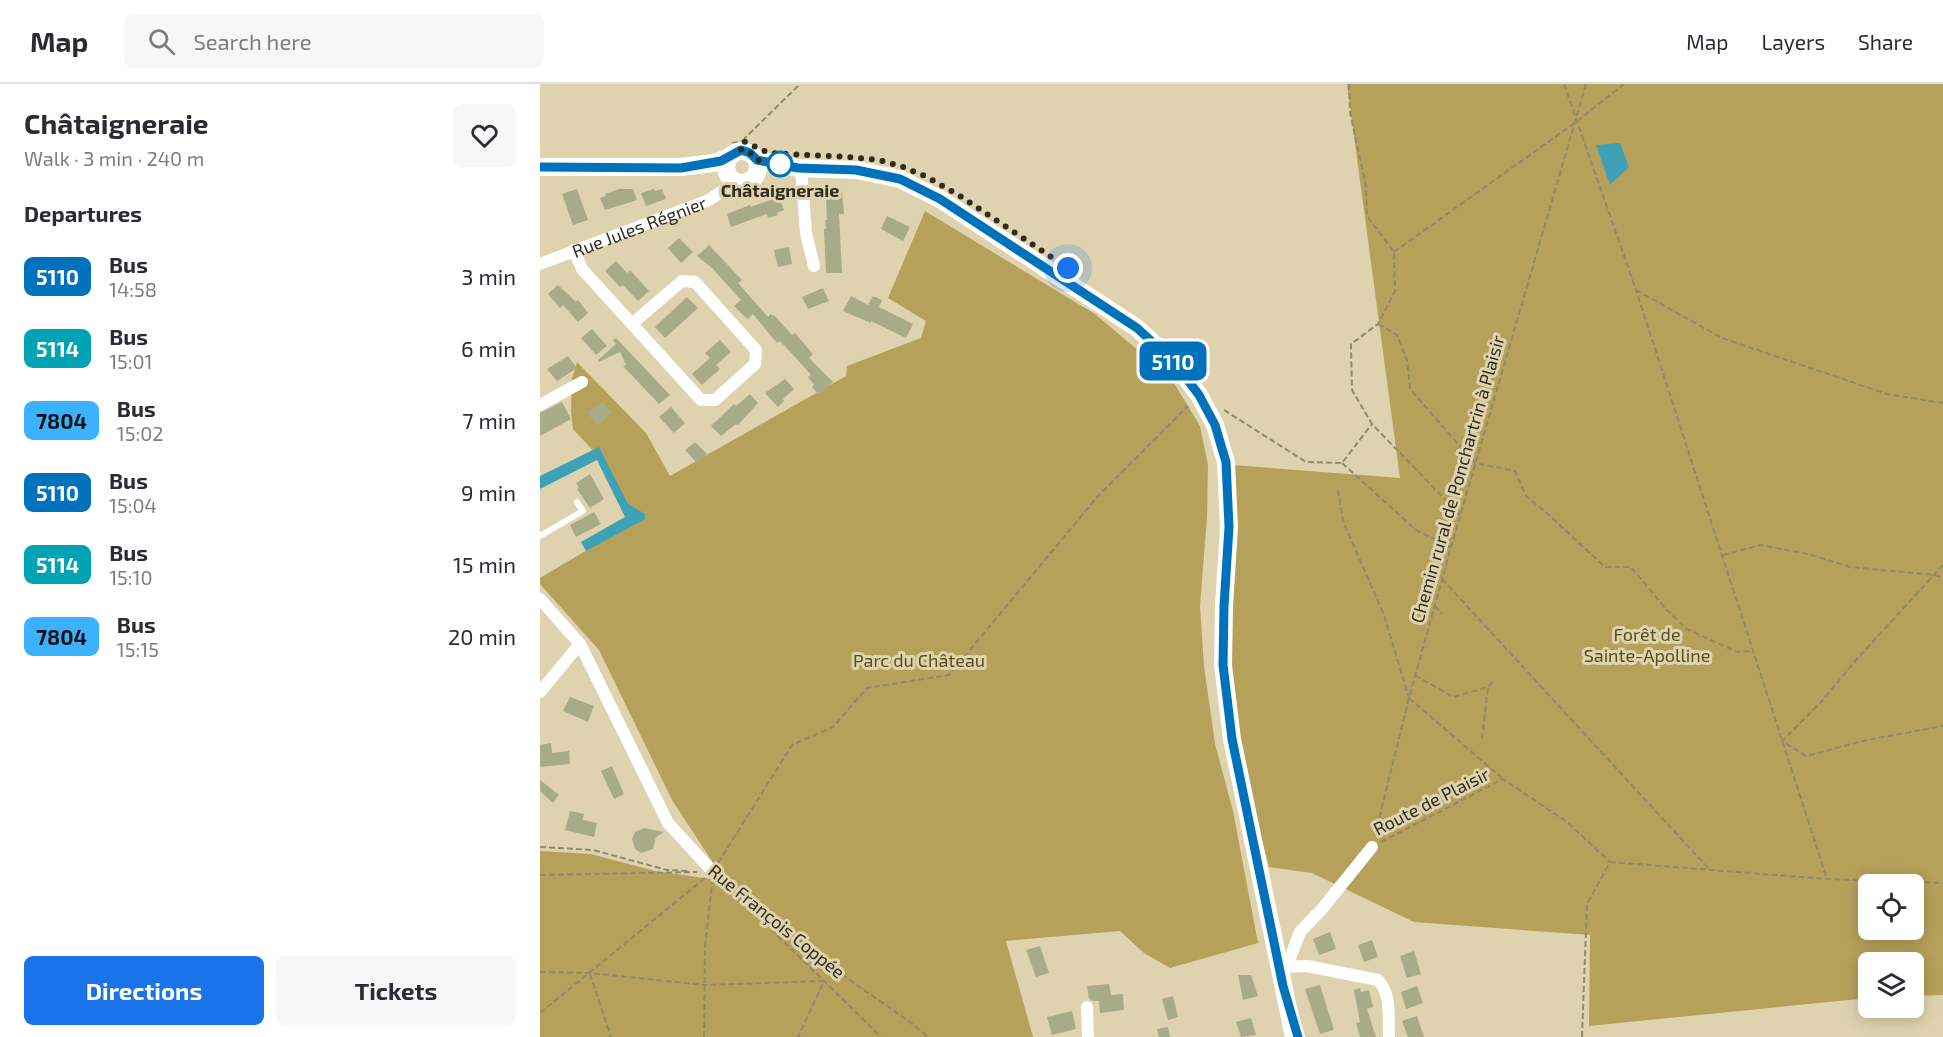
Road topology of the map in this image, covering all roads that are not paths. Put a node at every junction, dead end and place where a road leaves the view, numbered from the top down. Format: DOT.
graph roads {
  1 [pos="745,155"];
  2 [pos="540,167"];
  3 [pos="681,168"];
  4 [pos="799,168"];
  5 [pos="732,179"];
  6 [pos="574,250"];
  7 [pos="540,264"];
  8 [pos="814,266"];
  9 [pos="633,323"];
  10 [pos="582,382"];
  11 [pos="540,405"];
  12 [pos="577,502"];
  13 [pos="540,536"];
  14 [pos="540,599"];
  15 [pos="580,644"];
  16 [pos="540,692"];
  17 [pos="1372,847"];
  18 [pos="713,872"];
  19 [pos="1283,967"];
  20 [pos="1087,1007"];
  21 [pos="1088,1037"];
  22 [pos="1296,1037"];
  23 [pos="1389,1037"];
  1 -- 3 [label="street"];
  1 -- 4 [label="street"];
  1 -- 5 [label="street"];
  1 -- 5 [label="street"];
  2 -- 3 [label="street"];
  3 -- 5 [label="street"];
  4 -- 8 [label="street"];
  4 -- 19 [label="street"];
  5 -- 6 [label="street, Rue Jules Régnier"];
  6 -- 7 [label="street, Rue Jules Régnier"];
  6 -- 9 [label="street"];
  9 -- 9 [label="street"];
  10 -- 11 [label="street"];
  12 -- 13 [label="lane"];
  14 -- 15 [label="street, Rue François Coppée"];
  15 -- 16 [label="street"];
  15 -- 18 [label="street, Rue François Coppée"];
  17 -- 19 [label="street"];
  19 -- 22 [label="street"];
  19 -- 23 [label="street"];
  20 -- 21 [label="street"];
}
